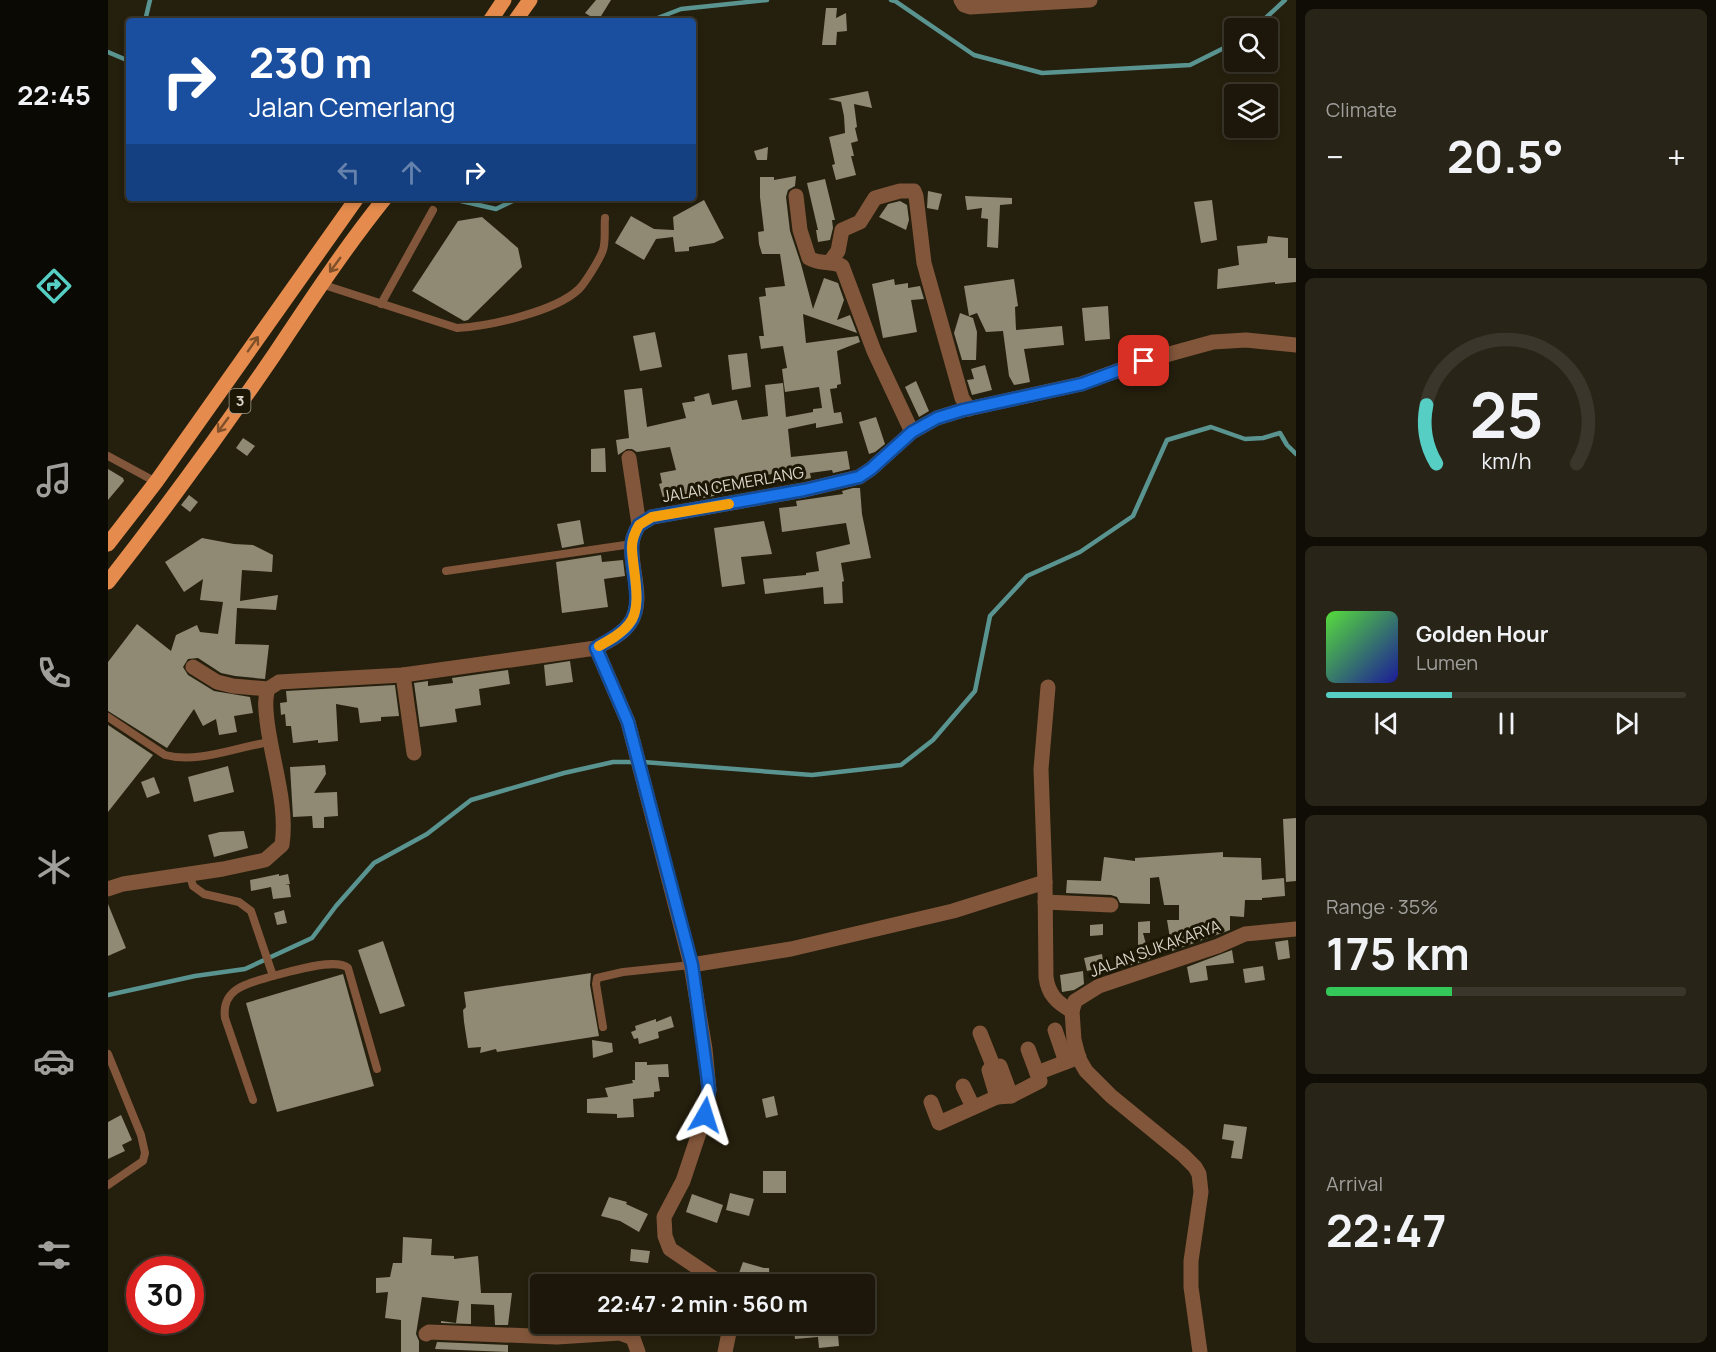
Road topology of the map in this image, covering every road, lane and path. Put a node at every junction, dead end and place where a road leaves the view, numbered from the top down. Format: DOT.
graph roads {
  1 [pos="504,0"];
  2 [pos="530,0"];
  3 [pos="961,0"];
  4 [pos="1090,0"];
  5 [pos="491,18"];
  6 [pos="517,18"];
  7 [pos="796,196"];
  8 [pos="383,201"];
  9 [pos="354,202"];
  10 [pos="434,210"];
  11 [pos="605,218"];
  12 [pos="830,262"];
  13 [pos="321,284"];
  14 [pos="381,304"];
  15 [pos="1296,345"];
  16 [pos="969,409"];
  17 [pos="912,432"];
  18 [pos="108,456"];
  19 [pos="629,458"];
  20 [pos="156,482"];
  21 [pos="639,525"];
  22 [pos="111,536"];
  23 [pos="632,544"];
  24 [pos="446,571"];
  25 [pos="108,582"];
  26 [pos="596,648"];
  27 [pos="193,667"];
  28 [pos="403,675"];
  29 [pos="1048,687"];
  30 [pos="268,689"];
  31 [pos="108,717"];
  32 [pos="270,742"];
  33 [pos="414,753"];
  34 [pos="189,873"];
  35 [pos="1045,882"];
  36 [pos="108,889"];
  37 [pos="1045,902"];
  38 [pos="1111,905"];
  39 [pos="1296,929"];
  40 [pos="692,965"];
  41 [pos="273,976"];
  42 [pos="1072,1011"];
  43 [pos="603,1027"];
  44 [pos="1055,1030"];
  45 [pos="980,1034"];
  46 [pos="1028,1049"];
  47 [pos="108,1054"];
  48 [pos="1072,1060"];
  49 [pos="377,1069"];
  50 [pos="1037,1073"];
  51 [pos="119,1080"];
  52 [pos="108,1084"];
  53 [pos="963,1086"];
  54 [pos="1004,1096"];
  55 [pos="253,1100"];
  56 [pos="931,1102"];
  57 [pos="973,1107"];
  58 [pos="108,1185"];
  59 [pos="707,1274"];
  60 [pos="426,1334"];
  61 [pos="728,1334"];
  62 [pos="638,1352"];
  63 [pos="725,1352"];
  64 [pos="1200,1352"];
  1 -- 5 [label="main road"];
  2 -- 6 [label="main road"];
  3 -- 4 [label="street"];
  7 -- 12 [label="street"];
  8 -- 13 [label="main road, 3, one-way"];
  20 -- 9 [label="main road, 3, one-way"];
  10 -- 14 [label="lane"];
  11 -- 14 [label="lane"];
  12 -- 16 [label="street"];
  12 -- 17 [label="street"];
  13 -- 14 [label="lane"];
  13 -- 25 [label="main road, 3, one-way"];
  15 -- 16 [label="street, JALAN CEMERLANG"];
  16 -- 17 [label="street, JALAN CEMERLANG"];
  17 -- 21 [label="street, JALAN CEMERLANG"];
  18 -- 20 [label="lane"];
  19 -- 21 [label="street"];
  20 -- 22 [label="main road, 3"];
  21 -- 23 [label="street"];
  23 -- 24 [label="lane"];
  23 -- 26 [label="street"];
  26 -- 28 [label="street"];
  26 -- 40 [label="street"];
  27 -- 30 [label="street"];
  28 -- 30 [label="street"];
  28 -- 33 [label="street"];
  29 -- 35 [label="street"];
  30 -- 32 [label="street"];
  31 -- 32 [label="lane"];
  32 -- 34 [label="street"];
  34 -- 36 [label="street"];
  34 -- 41 [label="lane"];
  35 -- 37 [label="street"];
  35 -- 40 [label="street"];
  37 -- 38 [label="street"];
  37 -- 42 [label="street"];
  39 -- 42 [label="street, JALAN SUKAKARYA"];
  40 -- 43 [label="lane"];
  40 -- 59 [label="street"];
  41 -- 49 [label="lane"];
  41 -- 55 [label="lane"];
  42 -- 48 [label="street"];
  44 -- 48 [label="street"];
  45 -- 54 [label="street"];
  46 -- 50 [label="street"];
  47 -- 51 [label="lane"];
  48 -- 50 [label="street"];
  48 -- 64 [label="street"];
  50 -- 54 [label="street"];
  51 -- 52 [label="lane"];
  51 -- 58 [label="lane"];
  53 -- 57 [label="street"];
  54 -- 57 [label="street"];
  56 -- 57 [label="street"];
  60 -- 62 [label="street"];
  61 -- 63 [label="street"];
}
